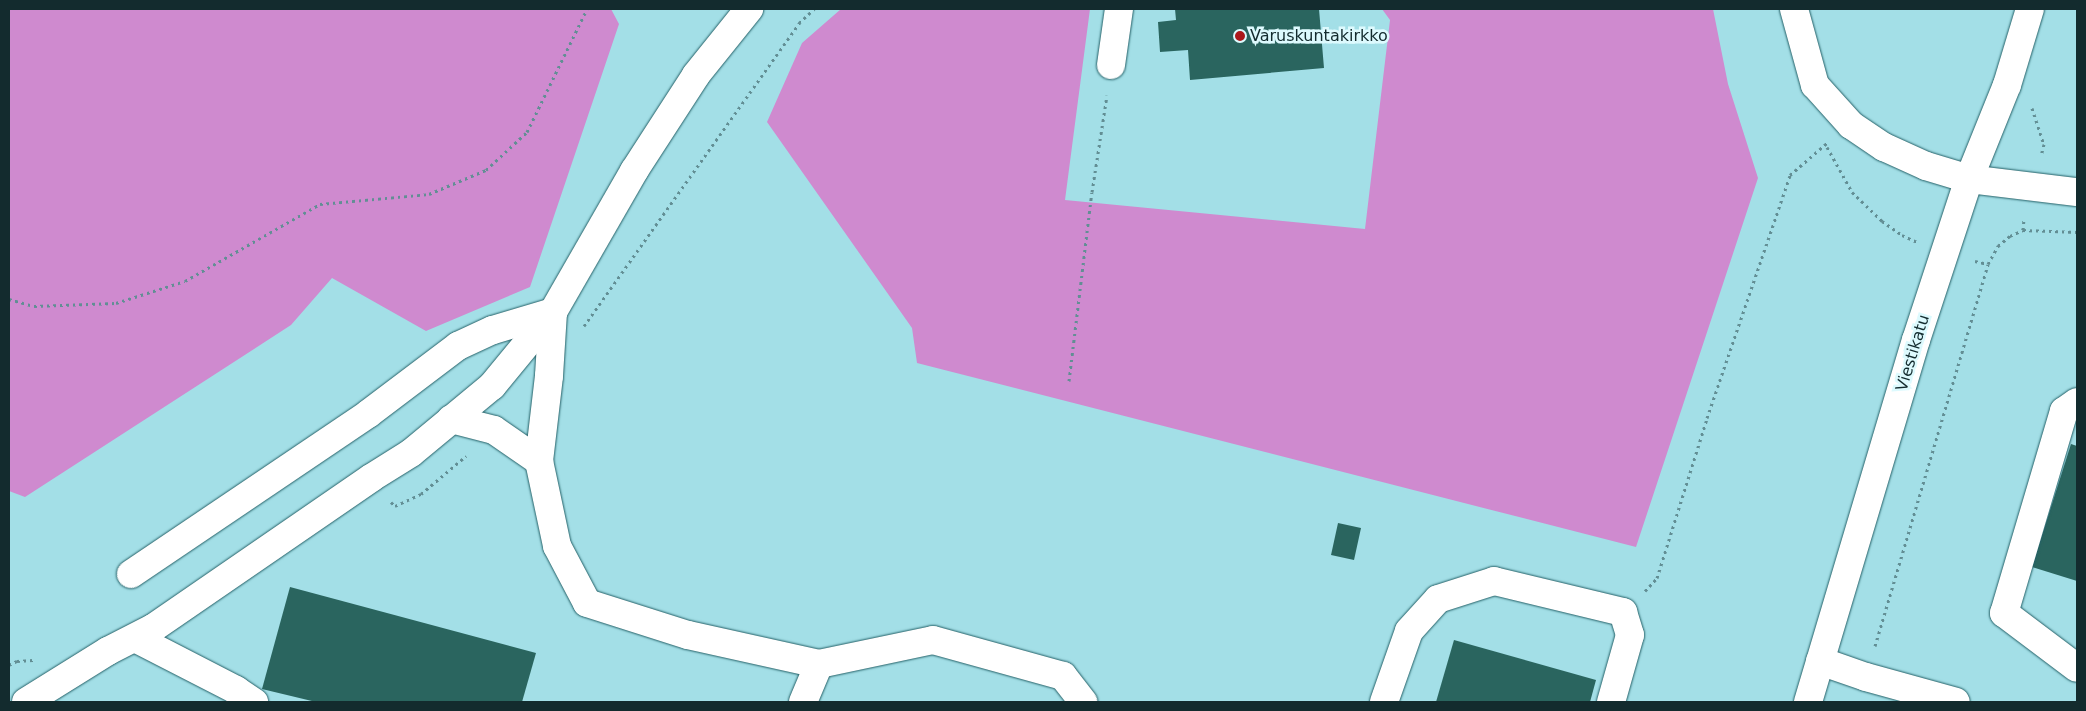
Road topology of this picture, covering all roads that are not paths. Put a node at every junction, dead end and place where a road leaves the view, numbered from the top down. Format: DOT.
graph roads {
  1 [pos="749,9"];
  2 [pos="1119,9"];
  3 [pos="1794,9"];
  4 [pos="2030,9"];
  5 [pos="1111,65"];
  6 [pos="1969,179"];
  7 [pos="2077,192"];
  8 [pos="553,312"];
  9 [pos="2077,402"];
  10 [pos="451,420"];
  11 [pos="540,461"];
  12 [pos="131,574"];
  13 [pos="135,638"];
  14 [pos="1820,661"];
  15 [pos="820,664"];
  16 [pos="2077,668"];
  17 [pos="26,702"];
  18 [pos="254,702"];
  19 [pos="803,702"];
  20 [pos="1083,702"];
  21 [pos="1384,702"];
  22 [pos="1611,702"];
  23 [pos="1808,702"];
  24 [pos="1956,702"];
  1 -- 8 [label="street"];
  2 -- 5 [label="street"];
  3 -- 6 [label="street"];
  4 -- 6 [label="street, Viestikatu"];
  6 -- 7 [label="street"];
  6 -- 14 [label="street, Viestikatu"];
  8 -- 10 [label="street"];
  8 -- 11 [label="street"];
  8 -- 12 [label="street"];
  9 -- 16 [label="street"];
  10 -- 11 [label="street"];
  10 -- 13 [label="street"];
  11 -- 15 [label="street"];
  13 -- 17 [label="street"];
  13 -- 18 [label="street"];
  14 -- 23 [label="street, Viestikatu"];
  14 -- 24 [label="street"];
  15 -- 19 [label="street"];
  15 -- 20 [label="street"];
  21 -- 22 [label="street"];
}
